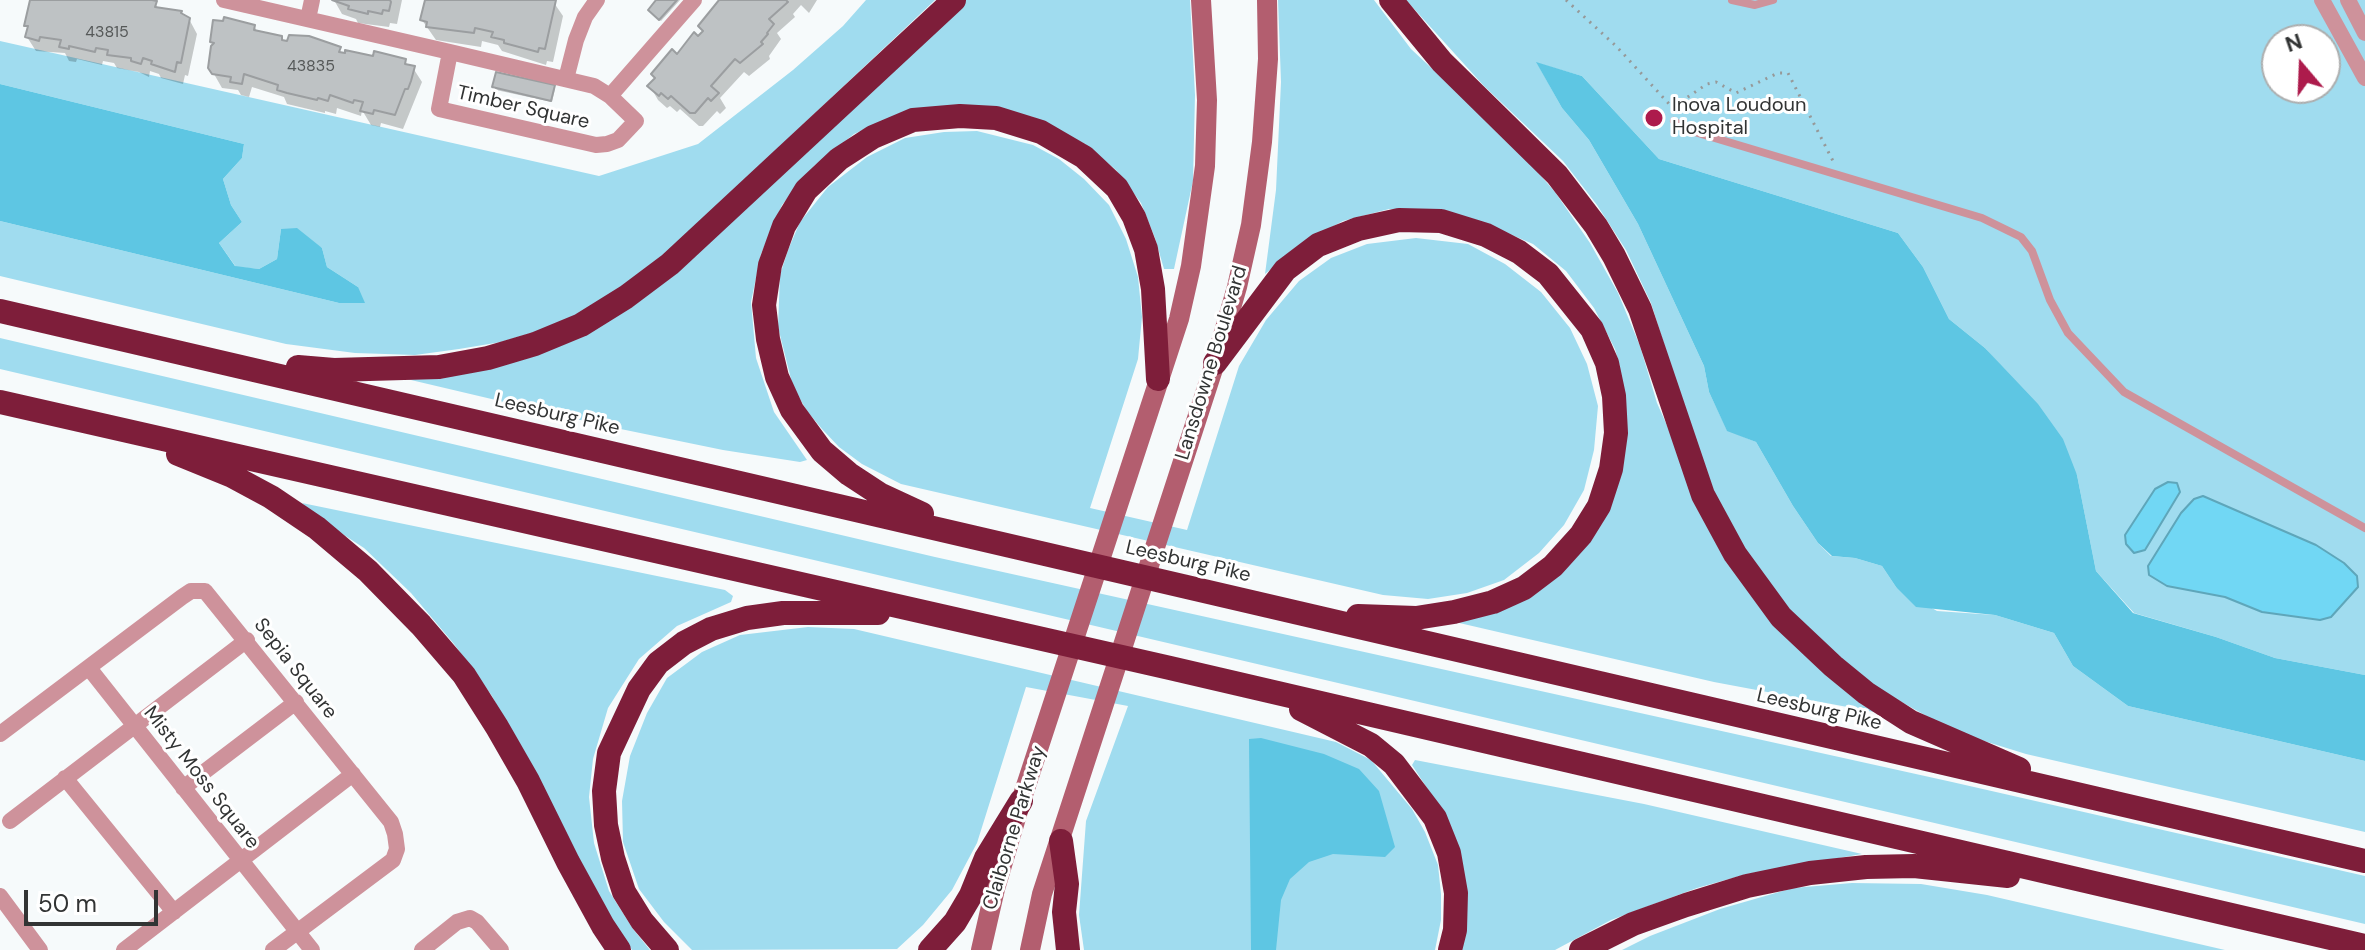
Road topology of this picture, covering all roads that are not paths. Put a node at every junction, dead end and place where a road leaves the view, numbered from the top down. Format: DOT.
graph roads {
  1 [pos="224,0"];
  2 [pos="312,0"];
  3 [pos="597,0"];
  4 [pos="694,0"];
  5 [pos="954,0"];
  6 [pos="1201,0"];
  7 [pos="1267,0"];
  8 [pos="1391,0"];
  9 [pos="1732,0"];
  10 [pos="1773,0"];
  11 [pos="2322,0"];
  12 [pos="2348,0"];
  13 [pos="308,19"];
  14 [pos="2365,33"];
  15 [pos="450,52"];
  16 [pos="2365,78"];
  17 [pos="566,79"];
  18 [pos="610,96"];
  19 [pos="1674,121"];
  20 [pos="0,311"];
  21 [pos="208,359"];
  22 [pos="1215,363"];
  23 [pos="1158,379"];
  24 [pos="0,402"];
  25 [pos="74,419"];
  26 [pos="2365,528"];
  27 [pos="964,534"];
  28 [pos="1291,611"];
  29 [pos="956,619"];
  30 [pos="247,640"];
  31 [pos="89,668"];
  32 [pos="1255,688"];
  33 [pos="296,702"];
  34 [pos="134,726"];
  35 [pos="0,734"];
  36 [pos="353,774"];
  37 [pos="65,778"];
  38 [pos="183,788"];
  39 [pos="2080,795"];
  40 [pos="1021,801"];
  41 [pos="10,821"];
  42 [pos="1061,841"];
  43 [pos="241,860"];
  44 [pos="2365,861"];
  45 [pos="2106,885"];
  46 [pos="0,896"];
  47 [pos="174,912"];
  48 [pos="297,932"];
  49 [pos="2365,946"];
  50 [pos="40,950"];
  51 [pos="124,950"];
  52 [pos="273,950"];
  53 [pos="312,950"];
  54 [pos="422,950"];
  55 [pos="501,950"];
  56 [pos="619,950"];
  57 [pos="667,950"];
  58 [pos="930,950"];
  59 [pos="981,950"];
  60 [pos="1030,950"];
  61 [pos="1068,950"];
  62 [pos="1450,950"];
  63 [pos="1581,950"];
  1 -- 13 [label="street, Timber Square"];
  2 -- 13 [label="street"];
  3 -- 17 [label="street"];
  4 -- 18 [label="street"];
  5 -- 21 [label="highway"];
  6 -- 23 [label="main road"];
  7 -- 22 [label="main road, Lansdowne Boulevard"];
  8 -- 39 [label="highway"];
  9 -- 10 [label="lane"];
  11 -- 16 [label="street"];
  12 -- 14 [label="street"];
  13 -- 15 [label="street, Timber Square"];
  15 -- 17 [label="street, Timber Square"];
  15 -- 18 [label="street, Timber Square"];
  17 -- 18 [label="street, Timber Square"];
  19 -- 26 [label="lane"];
  20 -- 21 [label="highway, Leesburg Pike"];
  21 -- 27 [label="highway, Leesburg Pike"];
  22 -- 28 [label="highway"];
  22 -- 42 [label="main road, Lansdowne Boulevard"];
  23 -- 27 [label="highway"];
  23 -- 40 [label="main road, Claiborne Parkway"];
  24 -- 25 [label="highway"];
  25 -- 29 [label="highway"];
  25 -- 56 [label="highway"];
  27 -- 28 [label="highway, Leesburg Pike"];
  28 -- 39 [label="highway, Leesburg Pike"];
  29 -- 32 [label="highway"];
  29 -- 57 [label="highway"];
  30 -- 31 [label="street, Sepia Square"];
  30 -- 33 [label="street, Sepia Square"];
  30 -- 34 [label="street"];
  31 -- 34 [label="street, Misty Moss Square"];
  31 -- 35 [label="street, Sepia Square"];
  32 -- 45 [label="highway"];
  32 -- 62 [label="highway"];
  33 -- 36 [label="street, Sepia Square"];
  33 -- 38 [label="street"];
  34 -- 37 [label="street"];
  34 -- 38 [label="street, Misty Moss Square"];
  36 -- 43 [label="street"];
  36 -- 48 [label="street, Sepia Square"];
  37 -- 41 [label="street"];
  37 -- 47 [label="street"];
  38 -- 43 [label="street, Misty Moss Square"];
  39 -- 44 [label="highway, Leesburg Pike"];
  40 -- 58 [label="highway"];
  40 -- 59 [label="main road, Claiborne Parkway"];
  42 -- 60 [label="main road"];
  42 -- 61 [label="highway"];
  43 -- 47 [label="street"];
  43 -- 48 [label="street, Misty Moss Square"];
  45 -- 49 [label="highway"];
  45 -- 63 [label="highway"];
  46 -- 50 [label="street"];
  47 -- 51 [label="street"];
  48 -- 52 [label="street, Sepia Square"];
  48 -- 53 [label="street, Misty Moss Square"];
  54 -- 55 [label="street"];
}
